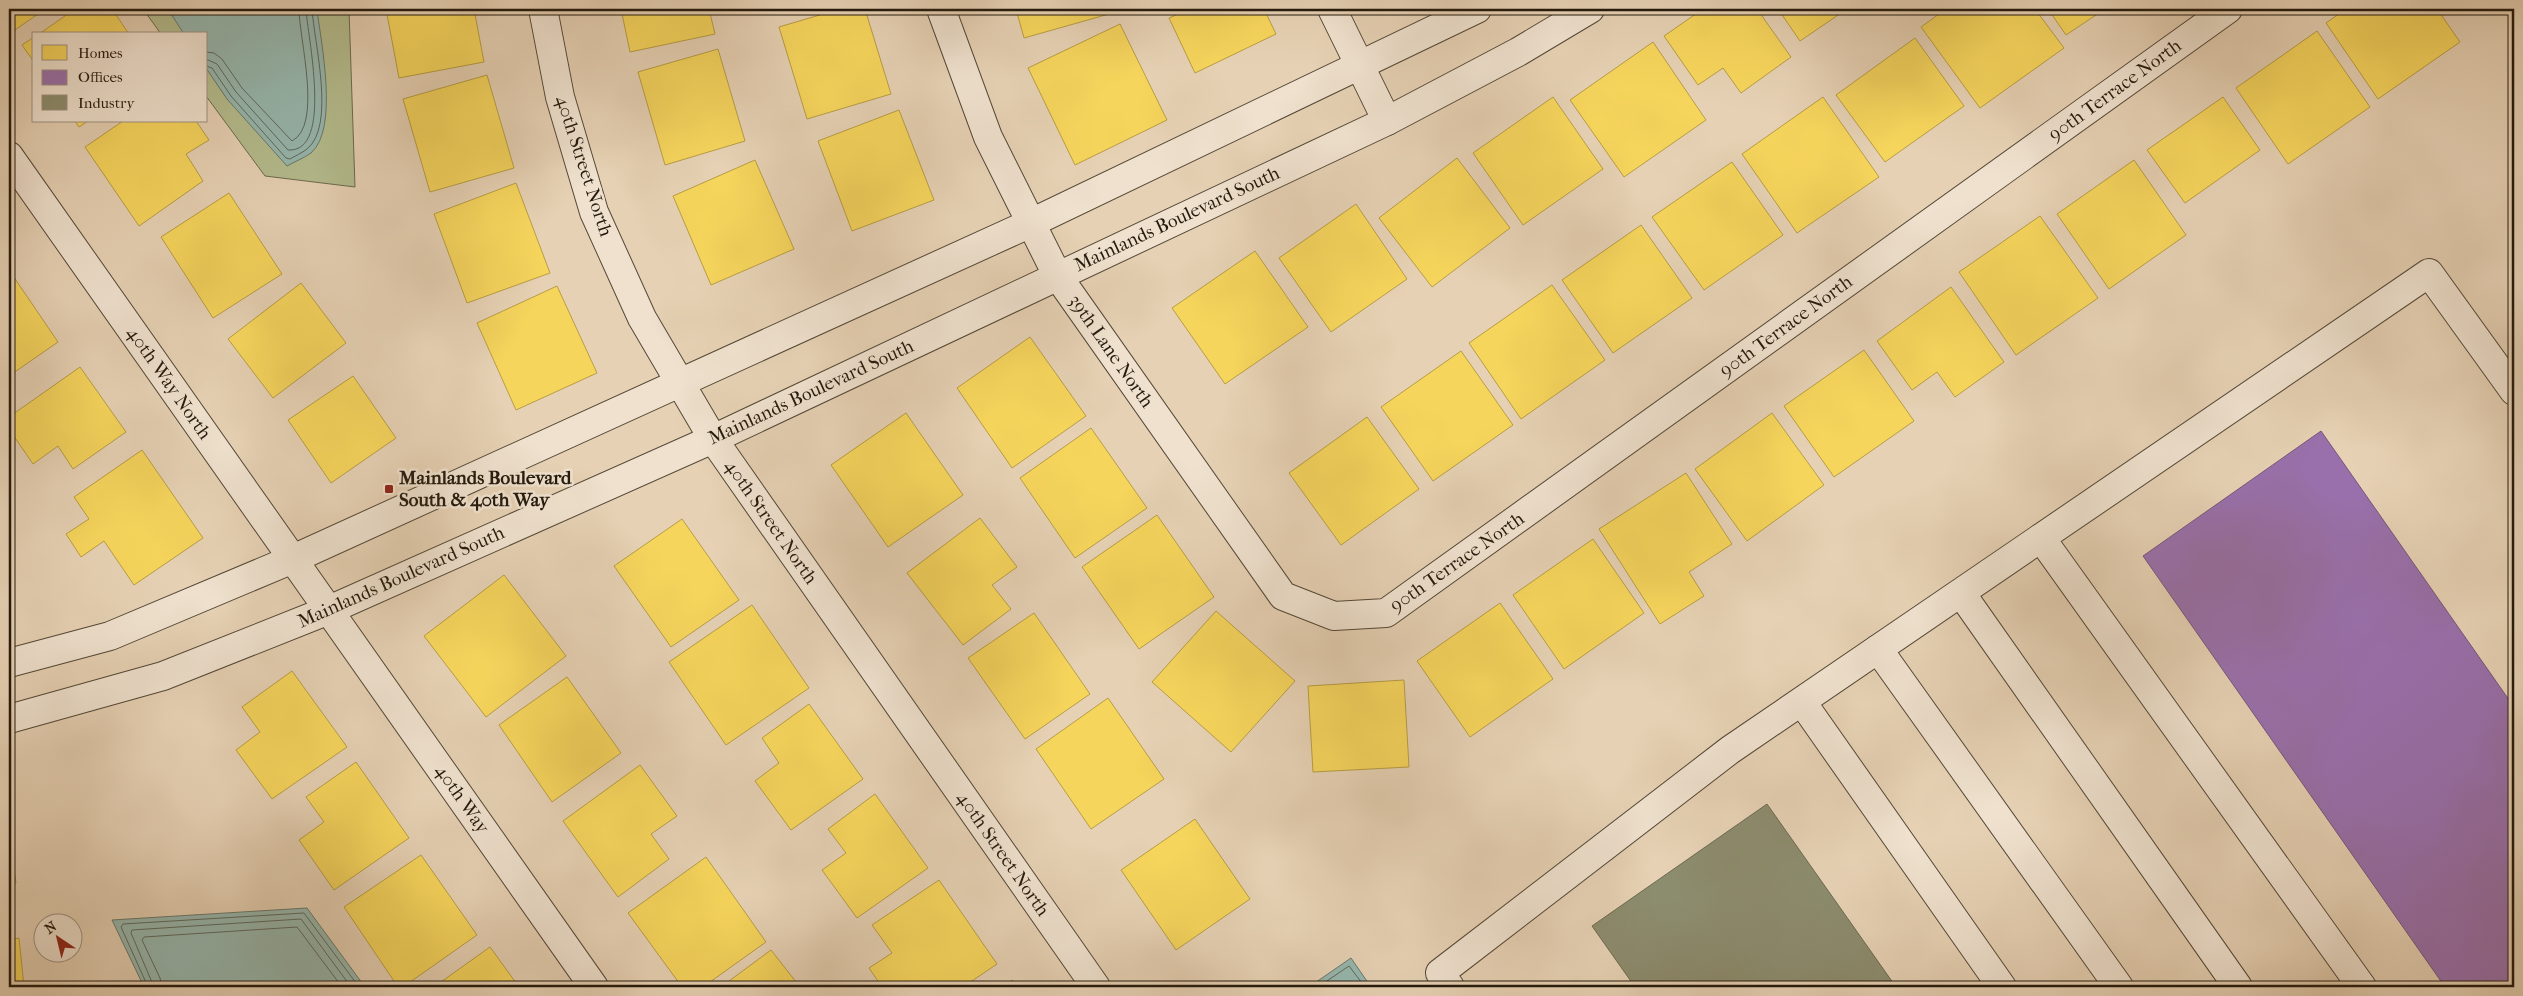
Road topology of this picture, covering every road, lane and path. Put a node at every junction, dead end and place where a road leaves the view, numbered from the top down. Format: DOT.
graph roads {
  1 [pos="544,9"];
  2 [pos="942,9"];
  3 [pos="1332,9"];
  4 [pos="1477,9"];
  5 [pos="1590,9"];
  6 [pos="2228,9"];
  7 [pos="1360,66"];
  8 [pos="1387,121"];
  9 [pos="9,156"];
  10 [pos="1031,224"];
  11 [pos="1057,275"];
  12 [pos="680,383"];
  13 [pos="2514,391"];
  14 [pos="713,439"];
  15 [pos="2041,538"];
  16 [pos="294,559"];
  17 [pos="1961,593"];
  18 [pos="329,610"];
  19 [pos="1334,616"];
  20 [pos="1878,649"];
  21 [pos="9,663"];
  22 [pos="1802,702"];
  23 [pos="9,719"];
  24 [pos="594,987"];
  25 [pos="1096,987"];
  26 [pos="1450,987"];
  27 [pos="2002,987"];
  28 [pos="2118,987"];
  29 [pos="2238,987"];
  30 [pos="2362,987"];
  1 -- 12 [label="street, 40th Street North"];
  2 -- 10 [label="street, 39th Lane North"];
  3 -- 7 [label="street"];
  4 -- 7 [label="street"];
  5 -- 8 [label="street, Mainlands Boulevard South"];
  6 -- 19 [label="street, 90th Terrace North"];
  7 -- 8 [label="street"];
  7 -- 10 [label="street"];
  8 -- 11 [label="street, Mainlands Boulevard South"];
  9 -- 16 [label="street, 40th Way North"];
  10 -- 11 [label="street, 39th Lane North"];
  10 -- 12 [label="street"];
  11 -- 14 [label="street, Mainlands Boulevard South"];
  11 -- 19 [label="street, 39th Lane North"];
  12 -- 14 [label="street, 40th Street North"];
  12 -- 16 [label="street"];
  13 -- 15 [label="street"];
  14 -- 18 [label="street, Mainlands Boulevard South"];
  14 -- 25 [label="street, 40th Street North"];
  15 -- 17 [label="street"];
  15 -- 30 [label="street"];
  16 -- 18 [label="street, 40th Way North"];
  16 -- 21 [label="street"];
  17 -- 20 [label="street"];
  17 -- 29 [label="street"];
  18 -- 23 [label="street, Mainlands Boulevard South"];
  18 -- 24 [label="street, 40th Way"];
  20 -- 22 [label="street"];
  20 -- 28 [label="street"];
  22 -- 26 [label="street"];
  22 -- 27 [label="street"];
}
